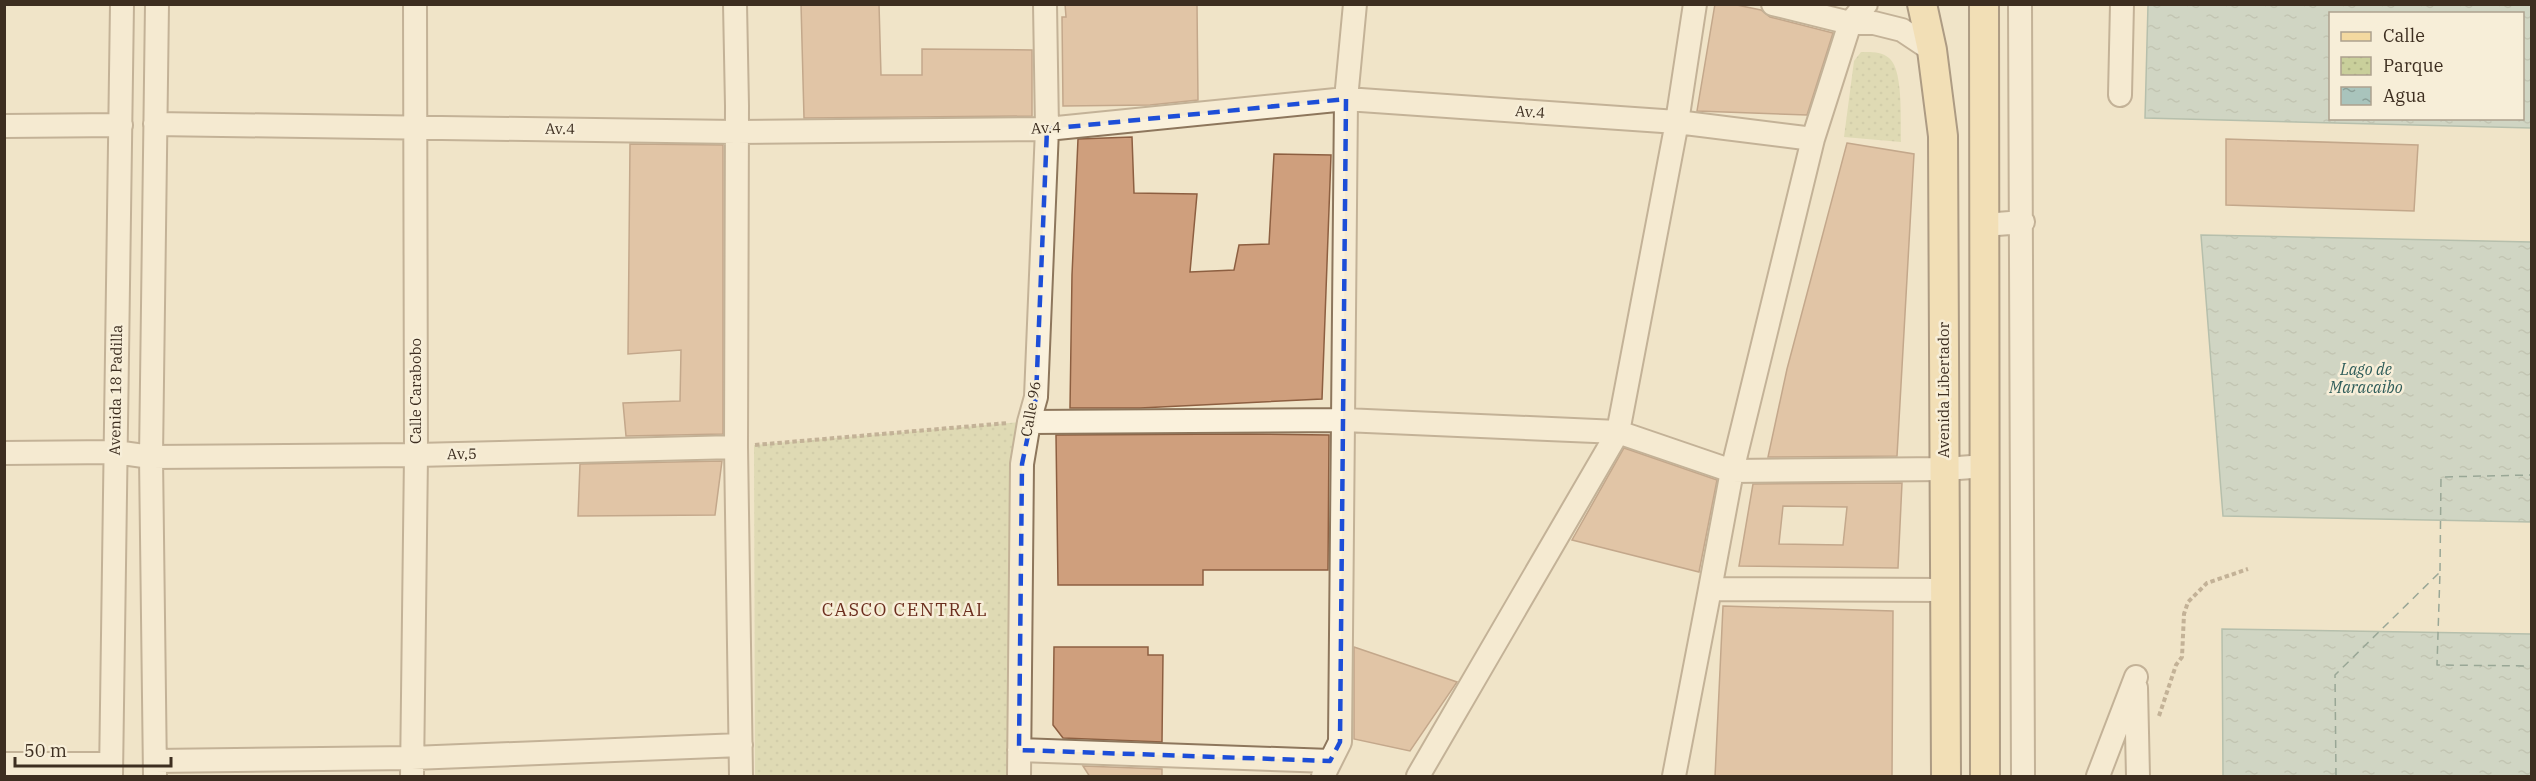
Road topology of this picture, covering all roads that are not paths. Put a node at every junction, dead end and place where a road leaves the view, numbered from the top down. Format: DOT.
graph roads {
  1 [pos="122,4"];
  2 [pos="157,4"];
  3 [pos="415,4"];
  4 [pos="735,4"];
  5 [pos="1046,4"];
  6 [pos="1355,4"];
  7 [pos="1695,4"];
  8 [pos="1773,4"];
  9 [pos="1866,4"];
  10 [pos="1922,4"];
  11 [pos="1984,4"];
  12 [pos="2020,4"];
  13 [pos="2122,4"];
  14 [pos="1850,23"];
  15 [pos="1932,50"];
  16 [pos="2120,95"];
  17 [pos="1346,99"];
  18 [pos="1677,123"];
  19 [pos="155,124"];
  20 [pos="121,125"];
  21 [pos="4,126"];
  22 [pos="414,126"];
  23 [pos="1047,129"];
  24 [pos="736,132"];
  25 [pos="1813,139"];
  26 [pos="2022,222"];
  27 [pos="1984,225"];
  28 [pos="1344,420"];
  29 [pos="1029,422"];
  30 [pos="1618,432"];
  31 [pos="736,447"];
  32 [pos="115,452"];
  33 [pos="4,453"];
  34 [pos="416,455"];
  35 [pos="151,457"];
  36 [pos="1984,466"];
  37 [pos="1945,469"];
  38 [pos="1732,471"];
  39 [pos="1710,589"];
  40 [pos="1945,590"];
  41 [pos="741,745"];
  42 [pos="1018,750"];
  43 [pos="4,764"];
  44 [pos="412,767"];
  45 [pos="155,769"];
  46 [pos="1326,769"];
  47 [pos="111,770"];
  48 [pos="741,777"];
  49 [pos="1019,777"];
  50 [pos="1418,777"];
  51 [pos="1674,777"];
  52 [pos="1946,777"];
  53 [pos="1984,777"];
  54 [pos="2023,777"];
  55 [pos="2098,777"];
  56 [pos="2138,777"];
  1 -- 20 [label="street, Avenida 18 Padilla"];
  2 -- 19 [label="street"];
  3 -- 22 [label="street, Calle Carabobo"];
  4 -- 24 [label="street"];
  5 -- 23 [label="street, Calle 96"];
  6 -- 17 [label="street"];
  7 -- 18 [label="street"];
  8 -- 14 [label="street"];
  9 -- 14 [label="street"];
  10 -- 15 [label="main road, Avenida Libertador"];
  11 -- 27 [label="main road"];
  12 -- 26 [label="street"];
  13 -- 16 [label="street"];
  14 -- 15 [label="street"];
  14 -- 25 [label="street"];
  15 -- 37 [label="main road, Avenida Libertador"];
  17 -- 18 [label="street, Av.4"];
  17 -- 23 [label="street, Av.4"];
  17 -- 28 [label="street"];
  18 -- 25 [label="street, Av.4"];
  18 -- 30 [label="street"];
  19 -- 22 [label="street, Av.4"];
  19 -- 35 [label="street"];
  20 -- 21 [label="street"];
  20 -- 32 [label="street, Avenida 18 Padilla"];
  22 -- 24 [label="street, Av.4"];
  22 -- 34 [label="street, Calle Carabobo"];
  23 -- 24 [label="street, Av.4"];
  23 -- 29 [label="street, Calle 96"];
  24 -- 31 [label="street"];
  25 -- 38 [label="street"];
  26 -- 27 [label="street"];
  26 -- 54 [label="street"];
  27 -- 36 [label="main road"];
  28 -- 29 [label="street"];
  28 -- 30 [label="street"];
  28 -- 46 [label="street"];
  29 -- 42 [label="street, Calle 96"];
  30 -- 38 [label="street"];
  30 -- 50 [label="street"];
  31 -- 34 [label="street, Av,5"];
  31 -- 41 [label="street"];
  32 -- 33 [label="street, Av,5"];
  32 -- 35 [label="street, Av,5"];
  32 -- 47 [label="street, Avenida 18 Padilla"];
  34 -- 35 [label="street, Av,5"];
  34 -- 44 [label="street, Calle Carabobo"];
  35 -- 45 [label="street"];
  36 -- 37 [label="street"];
  36 -- 53 [label="main road"];
  37 -- 38 [label="street"];
  37 -- 40 [label="main road, Avenida Libertador"];
  38 -- 39 [label="street"];
  39 -- 40 [label="street"];
  39 -- 51 [label="street"];
  40 -- 52 [label="main road, Avenida Libertador"];
  41 -- 44 [label="street"];
  41 -- 48 [label="street"];
  42 -- 46 [label="street"];
  42 -- 49 [label="street, Calle 96"];
  43 -- 47 [label="street"];
  44 -- 45 [label="street"];
  55 -- 56 [label="street"];
}
